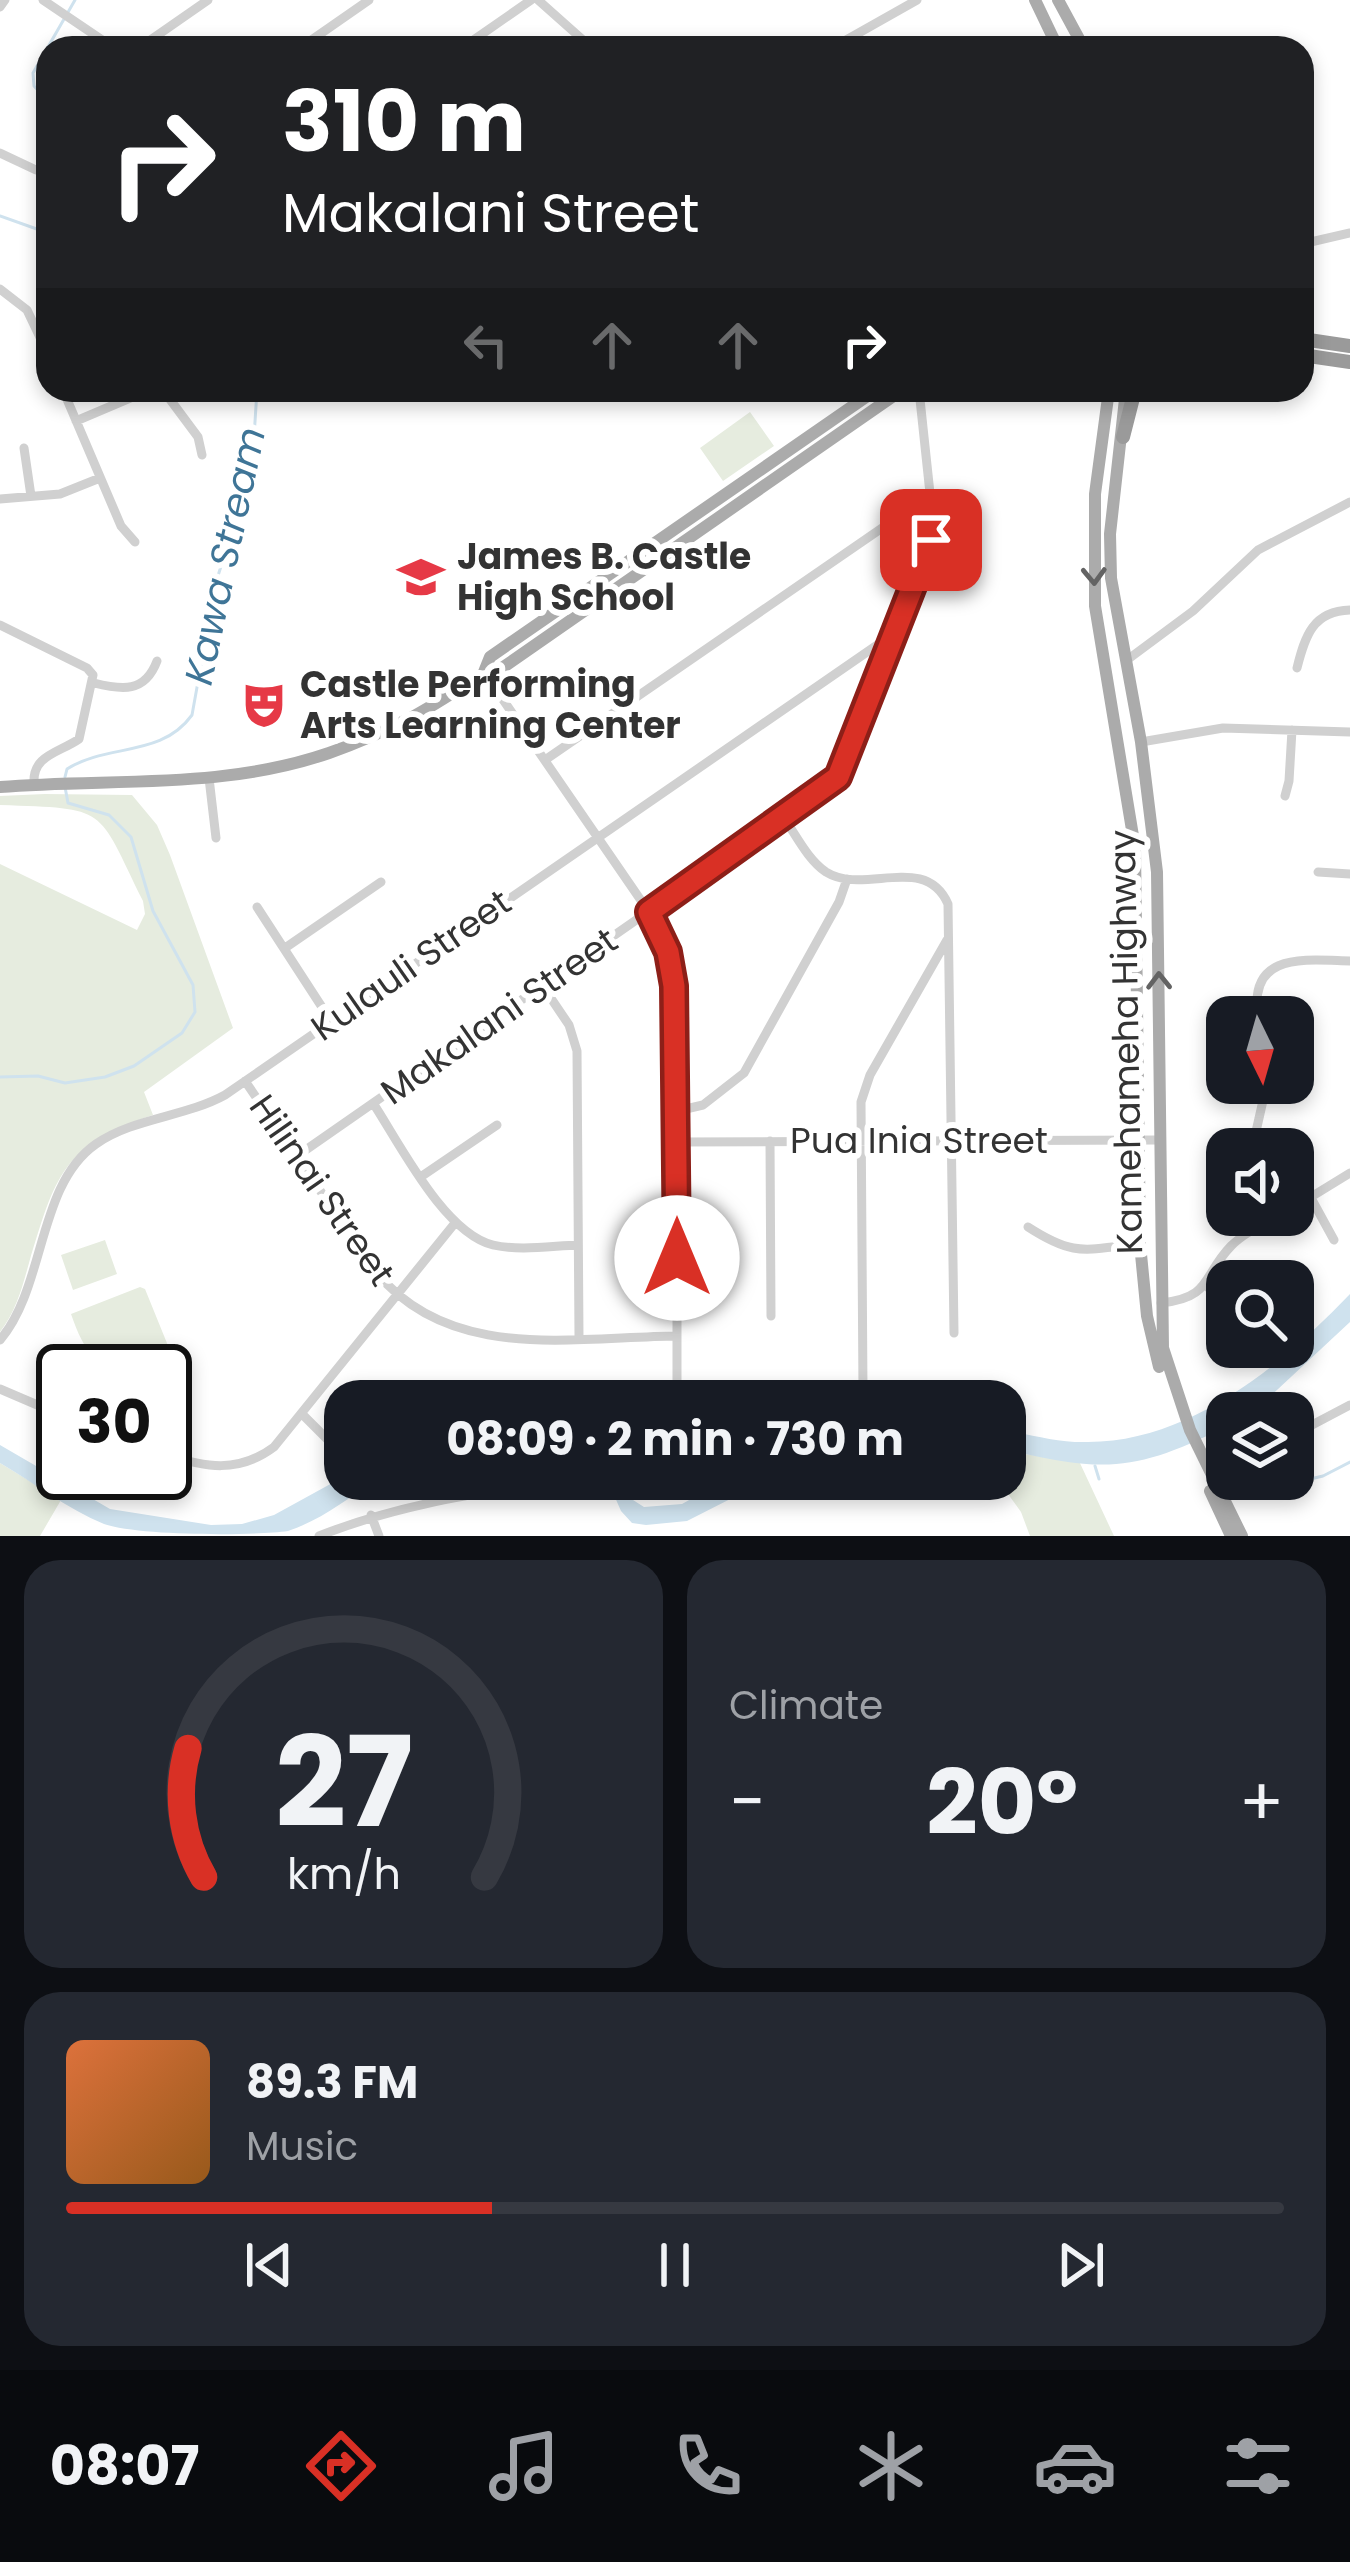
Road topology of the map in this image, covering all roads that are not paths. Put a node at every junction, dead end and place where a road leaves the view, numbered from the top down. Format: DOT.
graph roads {
  1 [pos="43,0"];
  2 [pos="208,0"];
  3 [pos="369,0"];
  4 [pos="534,0"];
  5 [pos="917,0"];
  6 [pos="1058,0"];
  7 [pos="1039,3"];
  8 [pos="97,36"];
  9 [pos="156,36"];
  10 [pos="317,36"];
  11 [pos="480,36"];
  12 [pos="578,36"];
  13 [pos="853,36"];
  14 [pos="1053,36"];
  15 [pos="1078,36"];
  16 [pos="0,153"];
  17 [pos="36,170"];
  18 [pos="1350,233"];
  19 [pos="1314,241"];
  20 [pos="0,289"];
  21 [pos="34,321"];
  22 [pos="36,326"];
  23 [pos="1314,341"];
  24 [pos="1350,346"];
  25 [pos="1314,357"];
  26 [pos="1350,362"];
  27 [pos="68,402"];
  28 [pos="121,402"];
  29 [pos="172,402"];
  30 [pos="859,402"];
  31 [pos="884,402"];
  32 [pos="920,402"];
  33 [pos="1106,402"];
  34 [pos="1129,402"];
  35 [pos="76,421"];
  36 [pos="1123,437"];
  37 [pos="23,448"];
  38 [pos="202,455"];
  39 [pos="1099,459"];
  40 [pos="1120,462"];
  41 [pos="100,478"];
  42 [pos="930,495"];
  43 [pos="31,496"];
  44 [pos="0,499"];
  45 [pos="1350,502"];
  46 [pos="135,542"];
  47 [pos="574,609"];
  48 [pos="1350,610"];
  49 [pos="0,626"];
  50 [pos="896,632"];
  51 [pos="860,657"];
  52 [pos="1126,660"];
  53 [pos="157,661"];
  54 [pos="1104,665"];
  55 [pos="1297,668"];
  56 [pos="484,672"];
  57 [pos="880,674"];
  58 [pos="94,683"];
  59 [pos="1292,730"];
  60 [pos="1350,732"];
  61 [pos="1141,742"];
  62 [pos="545,760"];
  63 [pos="209,778"];
  64 [pos="34,784"];
  65 [pos="0,787"];
  66 [pos="1285,796"];
  67 [pos="784,818"];
  68 [pos="596,836"];
  69 [pos="216,838"];
  70 [pos="1318,872"];
  71 [pos="1136,873"];
  72 [pos="1350,874"];
  73 [pos="1157,876"];
  74 [pos="847,879"];
  75 [pos="381,882"];
  76 [pos="257,907"];
  77 [pos="649,912"];
  78 [pos="950,935"];
  79 [pos="285,948"];
  80 [pos="1350,961"];
  81 [pos="542,986"];
  82 [pos="1258,996"];
  83 [pos="331,1021"];
  84 [pos="245,1081"];
  85 [pos="373,1103"];
  86 [pos="677,1111"];
  87 [pos="497,1125"];
  88 [pos="950,1139"];
  89 [pos="1138,1139"];
  90 [pos="861,1140"];
  91 [pos="1160,1140"];
  92 [pos="770,1141"];
  93 [pos="677,1142"];
  94 [pos="297,1156"];
  95 [pos="1350,1173"];
  96 [pos="422,1176"];
  97 [pos="1314,1196"];
  98 [pos="1314,1203"];
  99 [pos="455,1223"];
  100 [pos="1028,1227"];
  101 [pos="1245,1236"];
  102 [pos="1334,1240"];
  103 [pos="1140,1244"];
  104 [pos="578,1245"];
  105 [pos="1205,1286"];
  106 [pos="397,1295"];
  107 [pos="1145,1300"];
  108 [pos="1162,1303"];
  109 [pos="771,1316"];
  110 [pos="954,1333"];
  111 [pos="677,1336"];
  112 [pos="579,1337"];
  113 [pos="0,1340"];
  114 [pos="677,1380"];
  115 [pos="863,1380"];
  116 [pos="0,1389"];
  117 [pos="36,1404"];
  118 [pos="1350,1405"];
  119 [pos="302,1414"];
  120 [pos="1179,1415"];
  121 [pos="1314,1424"];
  122 [pos="324,1436"];
  123 [pos="1194,1448"];
  124 [pos="192,1462"];
  125 [pos="436,1500"];
  126 [pos="371,1515"];
  127 [pos="319,1536"];
  128 [pos="379,1536"];
  129 [pos="1231,1536"];
  130 [pos="1242,1536"];
  1 -- 8 [label="street"];
  2 -- 9 [label="street"];
  3 -- 10 [label="street"];
  4 -- 11 [label="street"];
  4 -- 12 [label="street"];
  5 -- 13 [label="street"];
  6 -- 15 [label="main road"];
  7 -- 14 [label="main road"];
  16 -- 17 [label="street"];
  18 -- 19 [label="street"];
  20 -- 21 [label="street"];
  21 -- 22 [label="street"];
  23 -- 24 [label="highway"];
  25 -- 26 [label="highway"];
  27 -- 35 [label="street"];
  28 -- 35 [label="street"];
  29 -- 38 [label="street"];
  30 -- 47 [label="main road"];
  31 -- 47 [label="main road"];
  32 -- 42 [label="street, Makalani Street"];
  33 -- 39 [label="main road, Kamehameha Highway"];
  34 -- 36 [label="highway"];
  35 -- 41 [label="street"];
  36 -- 40 [label="main road, Kamehameha Highway"];
  37 -- 43 [label="street"];
  39 -- 40 [label="main road"];
  39 -- 54 [label="main road, Kamehameha Highway, one-way"];
  40 -- 52 [label="main road, Kamehameha Highway"];
  41 -- 43 [label="street"];
  41 -- 46 [label="street"];
  42 -- 50 [label="street, Makalani Street"];
  42 -- 62 [label="street"];
  43 -- 44 [label="street"];
  45 -- 52 [label="street"];
  47 -- 56 [label="main road"];
  48 -- 55 [label="street"];
  49 -- 58 [label="street"];
  50 -- 51 [label="street, Kulauli Street"];
  50 -- 57 [label="street, Makalani Street"];
  51 -- 57 [label="street"];
  51 -- 68 [label="street, Kulauli Street"];
  52 -- 54 [label="main road"];
  52 -- 61 [label="main road, Kamehameha Highway"];
  53 -- 58 [label="street"];
  54 -- 71 [label="main road, Kamehameha Highway"];
  56 -- 62 [label="street"];
  56 -- 63 [label="main road"];
  57 -- 67 [label="street, Makalani Street"];
  58 -- 64 [label="street"];
  59 -- 60 [label="street"];
  59 -- 61 [label="street"];
  59 -- 66 [label="street"];
  61 -- 73 [label="main road, Kamehameha Highway"];
  62 -- 68 [label="street"];
  63 -- 64 [label="main road"];
  63 -- 69 [label="street"];
  64 -- 65 [label="main road"];
  67 -- 74 [label="street"];
  67 -- 77 [label="street, Makalani Street"];
  68 -- 77 [label="street"];
  68 -- 83 [label="street, Kulauli Street"];
  70 -- 72 [label="street"];
  71 -- 73 [label="main road"];
  71 -- 89 [label="main road, Kamehameha Highway"];
  91 -- 73 [label="main road, Kamehameha Highway, one-way"];
  74 -- 78 [label="street"];
  74 -- 86 [label="street"];
  75 -- 79 [label="street"];
  76 -- 79 [label="street"];
  77 -- 81 [label="street, Makalani Street"];
  77 -- 86 [label="street"];
  78 -- 88 [label="street"];
  78 -- 90 [label="street"];
  79 -- 83 [label="street"];
  80 -- 82 [label="street"];
  81 -- 85 [label="street, Makalani Street"];
  81 -- 104 [label="street"];
  83 -- 84 [label="street, Kulauli Street"];
  84 -- 94 [label="street, Hilinai Street"];
  84 -- 113 [label="street, Kulauli Street"];
  85 -- 94 [label="street, Makalani Street"];
  85 -- 96 [label="street"];
  86 -- 93 [label="street"];
  87 -- 96 [label="street"];
  88 -- 89 [label="street, Pua Inia Street"];
  88 -- 90 [label="street, Pua Inia Street"];
  88 -- 110 [label="street"];
  89 -- 91 [label="street, Pua Inia Street"];
  89 -- 103 [label="main road, Kamehameha Highway"];
  90 -- 92 [label="street, Pua Inia Street"];
  90 -- 115 [label="street"];
  91 -- 108 [label="main road, Kamehameha Highway"];
  92 -- 93 [label="street, Pua Inia Street"];
  92 -- 109 [label="street"];
  93 -- 111 [label="street"];
  94 -- 106 [label="street, Hilinai Street"];
  95 -- 97 [label="street"];
  96 -- 99 [label="street"];
  98 -- 102 [label="street"];
  99 -- 104 [label="street"];
  99 -- 106 [label="street"];
  100 -- 103 [label="street"];
  101 -- 105 [label="street"];
  103 -- 107 [label="main road, Kamehameha Highway"];
  104 -- 112 [label="street"];
  105 -- 108 [label="street"];
  106 -- 112 [label="street, Hilinai Street"];
  106 -- 119 [label="street"];
  107 -- 108 [label="main road"];
  107 -- 120 [label="main road, Kamehameha Highway"];
  108 -- 120 [label="main road, Kamehameha Highway"];
  111 -- 112 [label="street, Hilinai Street"];
  111 -- 114 [label="street"];
  116 -- 117 [label="street"];
  118 -- 121 [label="street"];
  119 -- 122 [label="street"];
  119 -- 124 [label="street"];
  120 -- 123 [label="main road, Kamehameha Highway"];
  123 -- 129 [label="main road, Kamehameha Highway"];
  123 -- 130 [label="main road, Kamehameha Highway"];
  125 -- 126 [label="street"];
  126 -- 127 [label="street"];
  126 -- 128 [label="street"];
}
